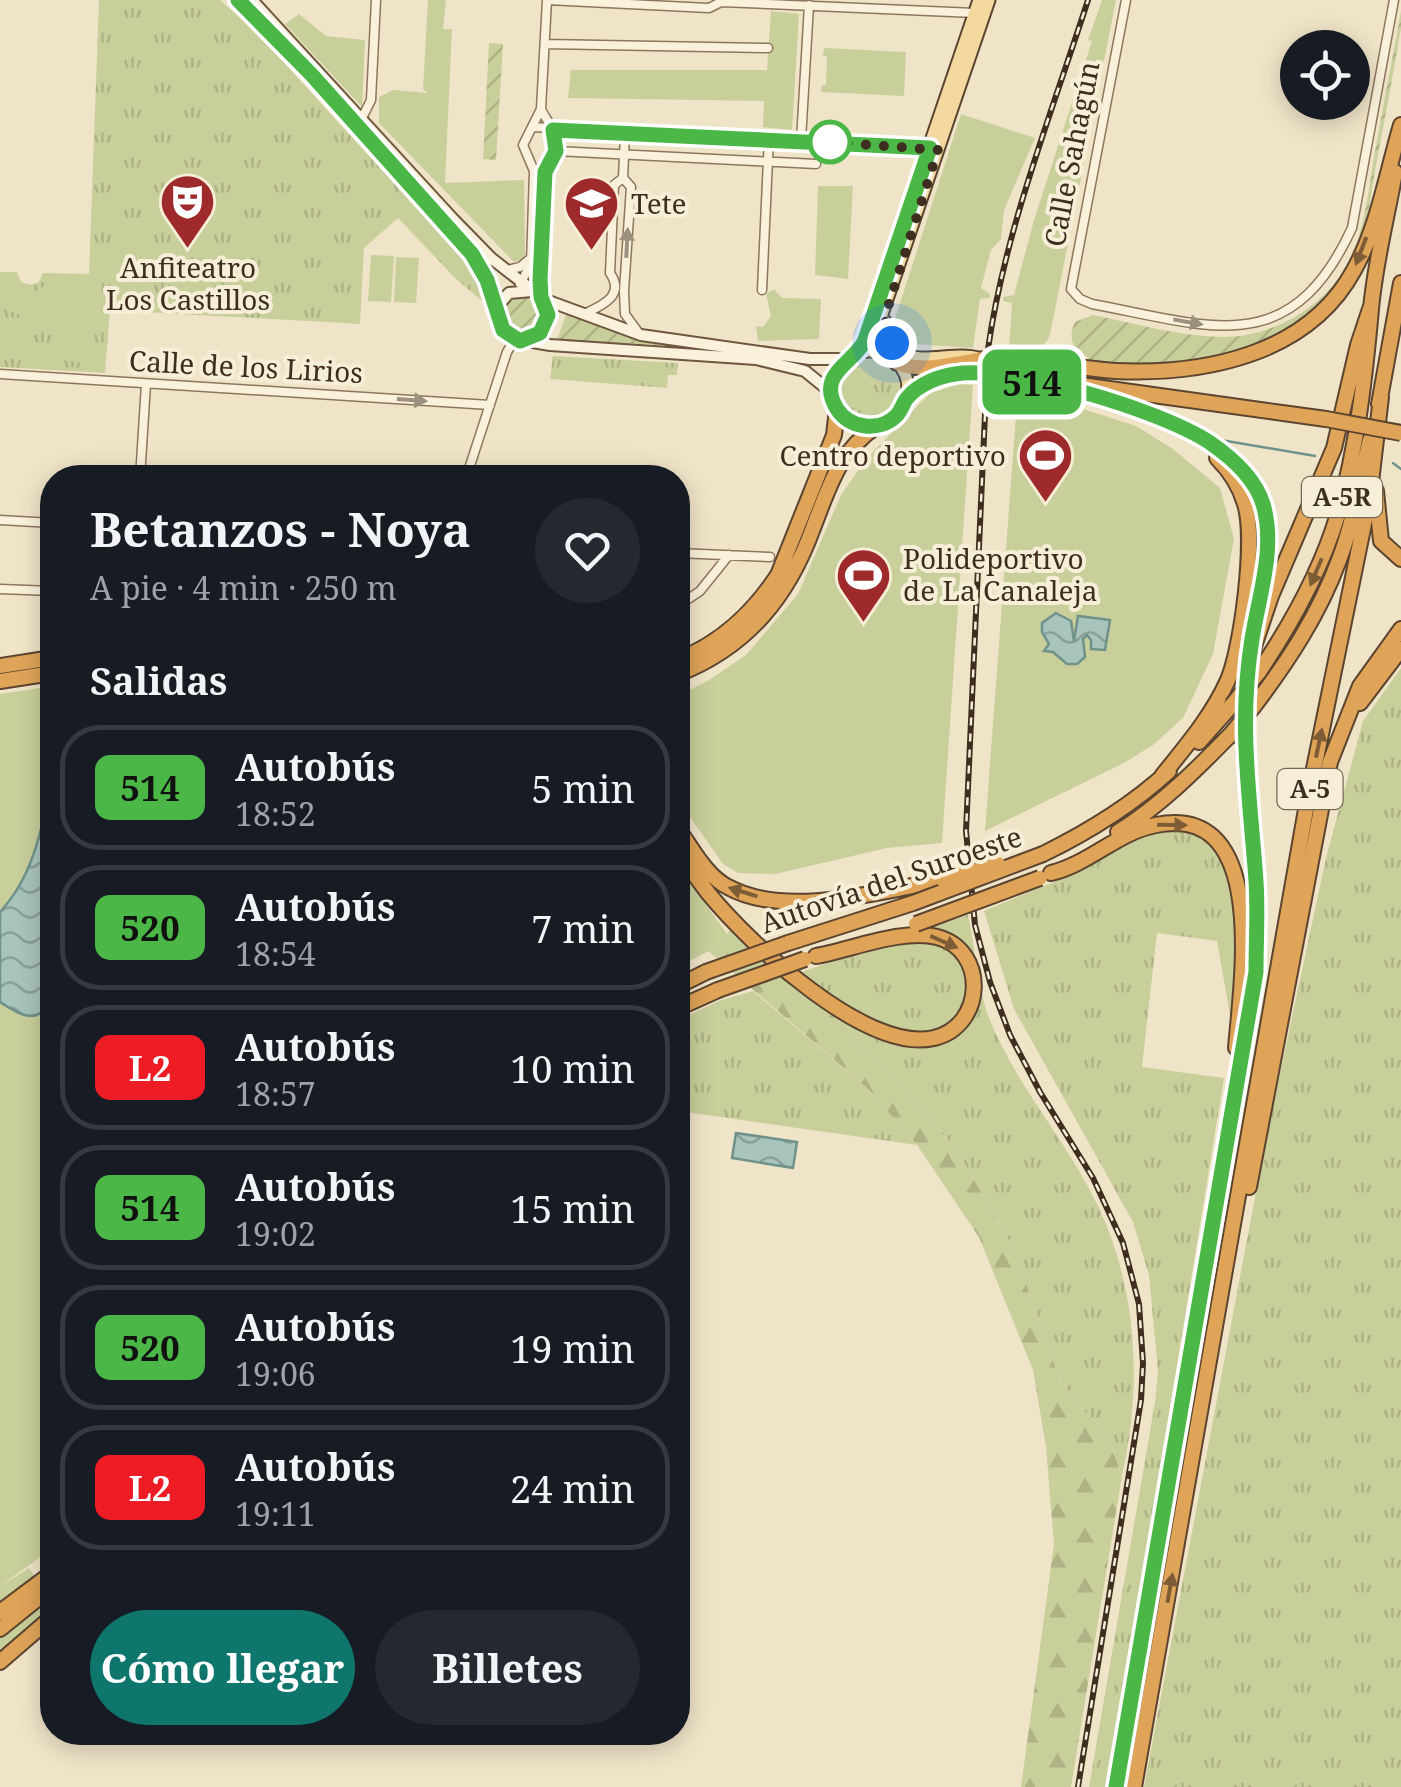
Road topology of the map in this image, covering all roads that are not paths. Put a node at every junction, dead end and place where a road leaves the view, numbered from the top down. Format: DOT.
graph roads {
  1 [pos="238,0"];
  2 [pos="252,0"];
  3 [pos="376,0"];
  4 [pos="547,0"];
  5 [pos="925,0"];
  6 [pos="979,0"];
  7 [pos="989,0"];
  8 [pos="1126,0"];
  9 [pos="1394,0"];
  10 [pos="721,1"];
  11 [pos="760,2"];
  12 [pos="842,3"];
  13 [pos="809,5"];
  14 [pos="925,11"];
  15 [pos="974,13"];
  16 [pos="545,44"];
  17 [pos="768,48"];
  18 [pos="541,110"];
  19 [pos="358,122"];
  20 [pos="1401,125"];
  21 [pos="533,127"];
  22 [pos="553,130"];
  23 [pos="624,134"];
  24 [pos="1401,134"];
  25 [pos="769,138"];
  26 [pos="800,140"];
  27 [pos="934,150"];
  28 [pos="556,151"];
  29 [pos="624,156"];
  30 [pos="532,160"];
  31 [pos="548,161"];
  32 [pos="768,162"];
  33 [pos="816,164"];
  34 [pos="624,178"];
  35 [pos="530,258"];
  36 [pos="507,270"];
  37 [pos="626,277"];
  38 [pos="895,278"];
  39 [pos="615,280"];
  40 [pos="1401,283"];
  41 [pos="518,286"];
  42 [pos="762,290"];
  43 [pos="539,296"];
  44 [pos="1372,306"];
  45 [pos="497,307"];
  46 [pos="584,314"];
  47 [pos="641,335"];
  48 [pos="515,340"];
  49 [pos="528,340"];
  50 [pos="882,352"];
  51 [pos="859,353"];
  52 [pos="846,359"];
  53 [pos="981,359"];
  54 [pos="897,363"];
  55 [pos="0,374"];
  56 [pos="1006,376"];
  57 [pos="146,384"];
  58 [pos="832,393"];
  59 [pos="907,397"];
  60 [pos="1381,397"];
  61 [pos="1214,402"];
  62 [pos="490,405"];
  63 [pos="837,409"];
  64 [pos="876,426"];
  65 [pos="1183,428"];
  66 [pos="1401,433"];
  67 [pos="141,465"];
  68 [pos="470,465"];
  69 [pos="1375,465"];
  70 [pos="0,520"];
  71 [pos="40,522"];
  72 [pos="690,553"];
  73 [pos="730,555"];
  74 [pos="770,558"];
  75 [pos="1401,560"];
  76 [pos="0,589"];
  77 [pos="40,591"];
  78 [pos="690,598"];
  79 [pos="1401,630"];
  80 [pos="1401,648"];
  81 [pos="690,654"];
  82 [pos="40,660"];
  83 [pos="0,666"];
  84 [pos="690,668"];
  85 [pos="1254,669"];
  86 [pos="40,675"];
  87 [pos="0,682"];
  88 [pos="1330,762"];
  89 [pos="1162,776"];
  90 [pos="690,845"];
  91 [pos="1043,854"];
  92 [pos="690,867"];
  93 [pos="1046,875"];
  94 [pos="811,958"];
  95 [pos="690,980"];
  96 [pos="690,1003"];
  97 [pos="1232,1107"];
  98 [pos="1212,1359"];
  99 [pos="40,1582"];
  100 [pos="40,1597"];
  101 [pos="0,1612"];
  102 [pos="40,1624"];
  103 [pos="40,1627"];
  104 [pos="0,1629"];
  105 [pos="0,1652"];
  106 [pos="0,1662"];
  107 [pos="1116,1787"];
  108 [pos="1134,1787"];
  1 -- 19 [label="street"];
  2 -- 19 [label="street"];
  3 -- 19 [label="street"];
  4 -- 10 [label="street"];
  4 -- 16 [label="street"];
  5 -- 14 [label="street"];
  6 -- 15 [label="main road"];
  7 -- 27 [label="main road"];
  8 -- 9 [label="street, Calle Sahagún, one-way"];
  10 -- 11 [label="street"];
  11 -- 13 [label="street"];
  12 -- 13 [label="street"];
  12 -- 14 [label="street"];
  13 -- 26 [label="street"];
  14 -- 15 [label="street"];
  15 -- 27 [label="main road"];
  16 -- 17 [label="street"];
  16 -- 18 [label="street"];
  18 -- 21 [label="street"];
  18 -- 22 [label="street"];
  19 -- 36 [label="street"];
  19 -- 45 [label="street"];
  20 -- 53 [label="highway, one-way"];
  21 -- 22 [label="street"];
  21 -- 30 [label="street"];
  22 -- 23 [label="street"];
  22 -- 28 [label="street"];
  23 -- 25 [label="street"];
  23 -- 29 [label="street"];
  24 -- 44 [label="highway, Autovía del Suroeste / A-5"];
  25 -- 26 [label="street"];
  25 -- 32 [label="street"];
  26 -- 27 [label="street"];
  27 -- 38 [label="main road"];
  27 -- 51 [label="main road"];
  28 -- 29 [label="street"];
  28 -- 31 [label="street"];
  29 -- 32 [label="street"];
  29 -- 34 [label="street"];
  30 -- 31 [label="street"];
  30 -- 35 [label="street"];
  31 -- 43 [label="street"];
  32 -- 33 [label="street"];
  32 -- 42 [label="street"];
  37 -- 34 [label="street, one-way"];
  34 -- 39 [label="street"];
  35 -- 36 [label="street"];
  35 -- 41 [label="street"];
  36 -- 41 [label="street"];
  37 -- 39 [label="street"];
  37 -- 47 [label="street"];
  38 -- 50 [label="main road"];
  38 -- 53 [label="main road"];
  39 -- 46 [label="street"];
  40 -- 60 [label="highway, Autovía del Suroeste / A-5"];
  41 -- 43 [label="street"];
  41 -- 45 [label="street"];
  43 -- 46 [label="street"];
  43 -- 49 [label="street"];
  44 -- 85 [label="highway, Autovía del Suroeste / A-5"];
  44 -- 85 [label="highway, Autovía del Suroeste / A-5R, one-way"];
  45 -- 48 [label="street"];
  46 -- 47 [label="street"];
  47 -- 52 [label="street"];
  48 -- 49 [label="street"];
  48 -- 62 [label="street"];
  49 -- 58 [label="street"];
  50 -- 51 [label="main road"];
  50 -- 54 [label="main road"];
  51 -- 52 [label="main road"];
  52 -- 58 [label="main road"];
  53 -- 54 [label="highway"];
  53 -- 61 [label="highway"];
  54 -- 59 [label="main road"];
  55 -- 57 [label="street, Calle de los Lirios"];
  56 -- 59 [label="highway"];
  56 -- 61 [label="highway"];
  56 -- 65 [label="highway"];
  57 -- 62 [label="street, Calle de los Lirios, one-way"];
  57 -- 67 [label="street"];
  58 -- 63 [label="main road"];
  59 -- 64 [label="main road"];
  60 -- 69 [label="highway, Autovía del Suroeste / A-5"];
  60 -- 93 [label="highway, Autovía del Suroeste / A-5R, bridge"];
  61 -- 66 [label="highway, bridge"];
  62 -- 68 [label="street"];
  63 -- 64 [label="main road"];
  63 -- 81 [label="highway"];
  64 -- 84 [label="highway"];
  65 -- 85 [label="highway"];
  65 -- 89 [label="highway"];
  69 -- 75 [label="highway"];
  98 -- 69 [label="highway, Autovía del Suroeste / A-5, one-way"];
  70 -- 71 [label="street"];
  72 -- 73 [label="street"];
  73 -- 74 [label="street"];
  73 -- 78 [label="street"];
  76 -- 77 [label="street"];
  79 -- 88 [label="highway"];
  80 -- 88 [label="highway"];
  82 -- 83 [label="highway"];
  85 -- 89 [label="highway, Autovía del Suroeste / A-5R, bridge"];
  85 -- 97 [label="highway, Autovía del Suroeste / A-5"];
  86 -- 87 [label="highway"];
  88 -- 98 [label="highway"];
  89 -- 91 [label="highway, Autovía del Suroeste / A-5R"];
  91 -- 90 [label="highway, one-way, bridge"];
  91 -- 95 [label="highway, Autovía del Suroeste / A-5R, bridge"];
  94 -- 92 [label="highway, one-way"];
  93 -- 94 [label="highway, Autovía del Suroeste / A-5R, bridge"];
  93 -- 97 [label="highway, one-way"];
  94 -- 96 [label="highway, Autovía del Suroeste / A-5R, bridge"];
  97 -- 107 [label="highway, Autovía del Suroeste / A-5"];
  108 -- 98 [label="highway, Autovía del Suroeste / A-5, one-way"];
  99 -- 101 [label="highway"];
  100 -- 104 [label="highway"];
  102 -- 105 [label="highway"];
  103 -- 106 [label="highway"];
}
